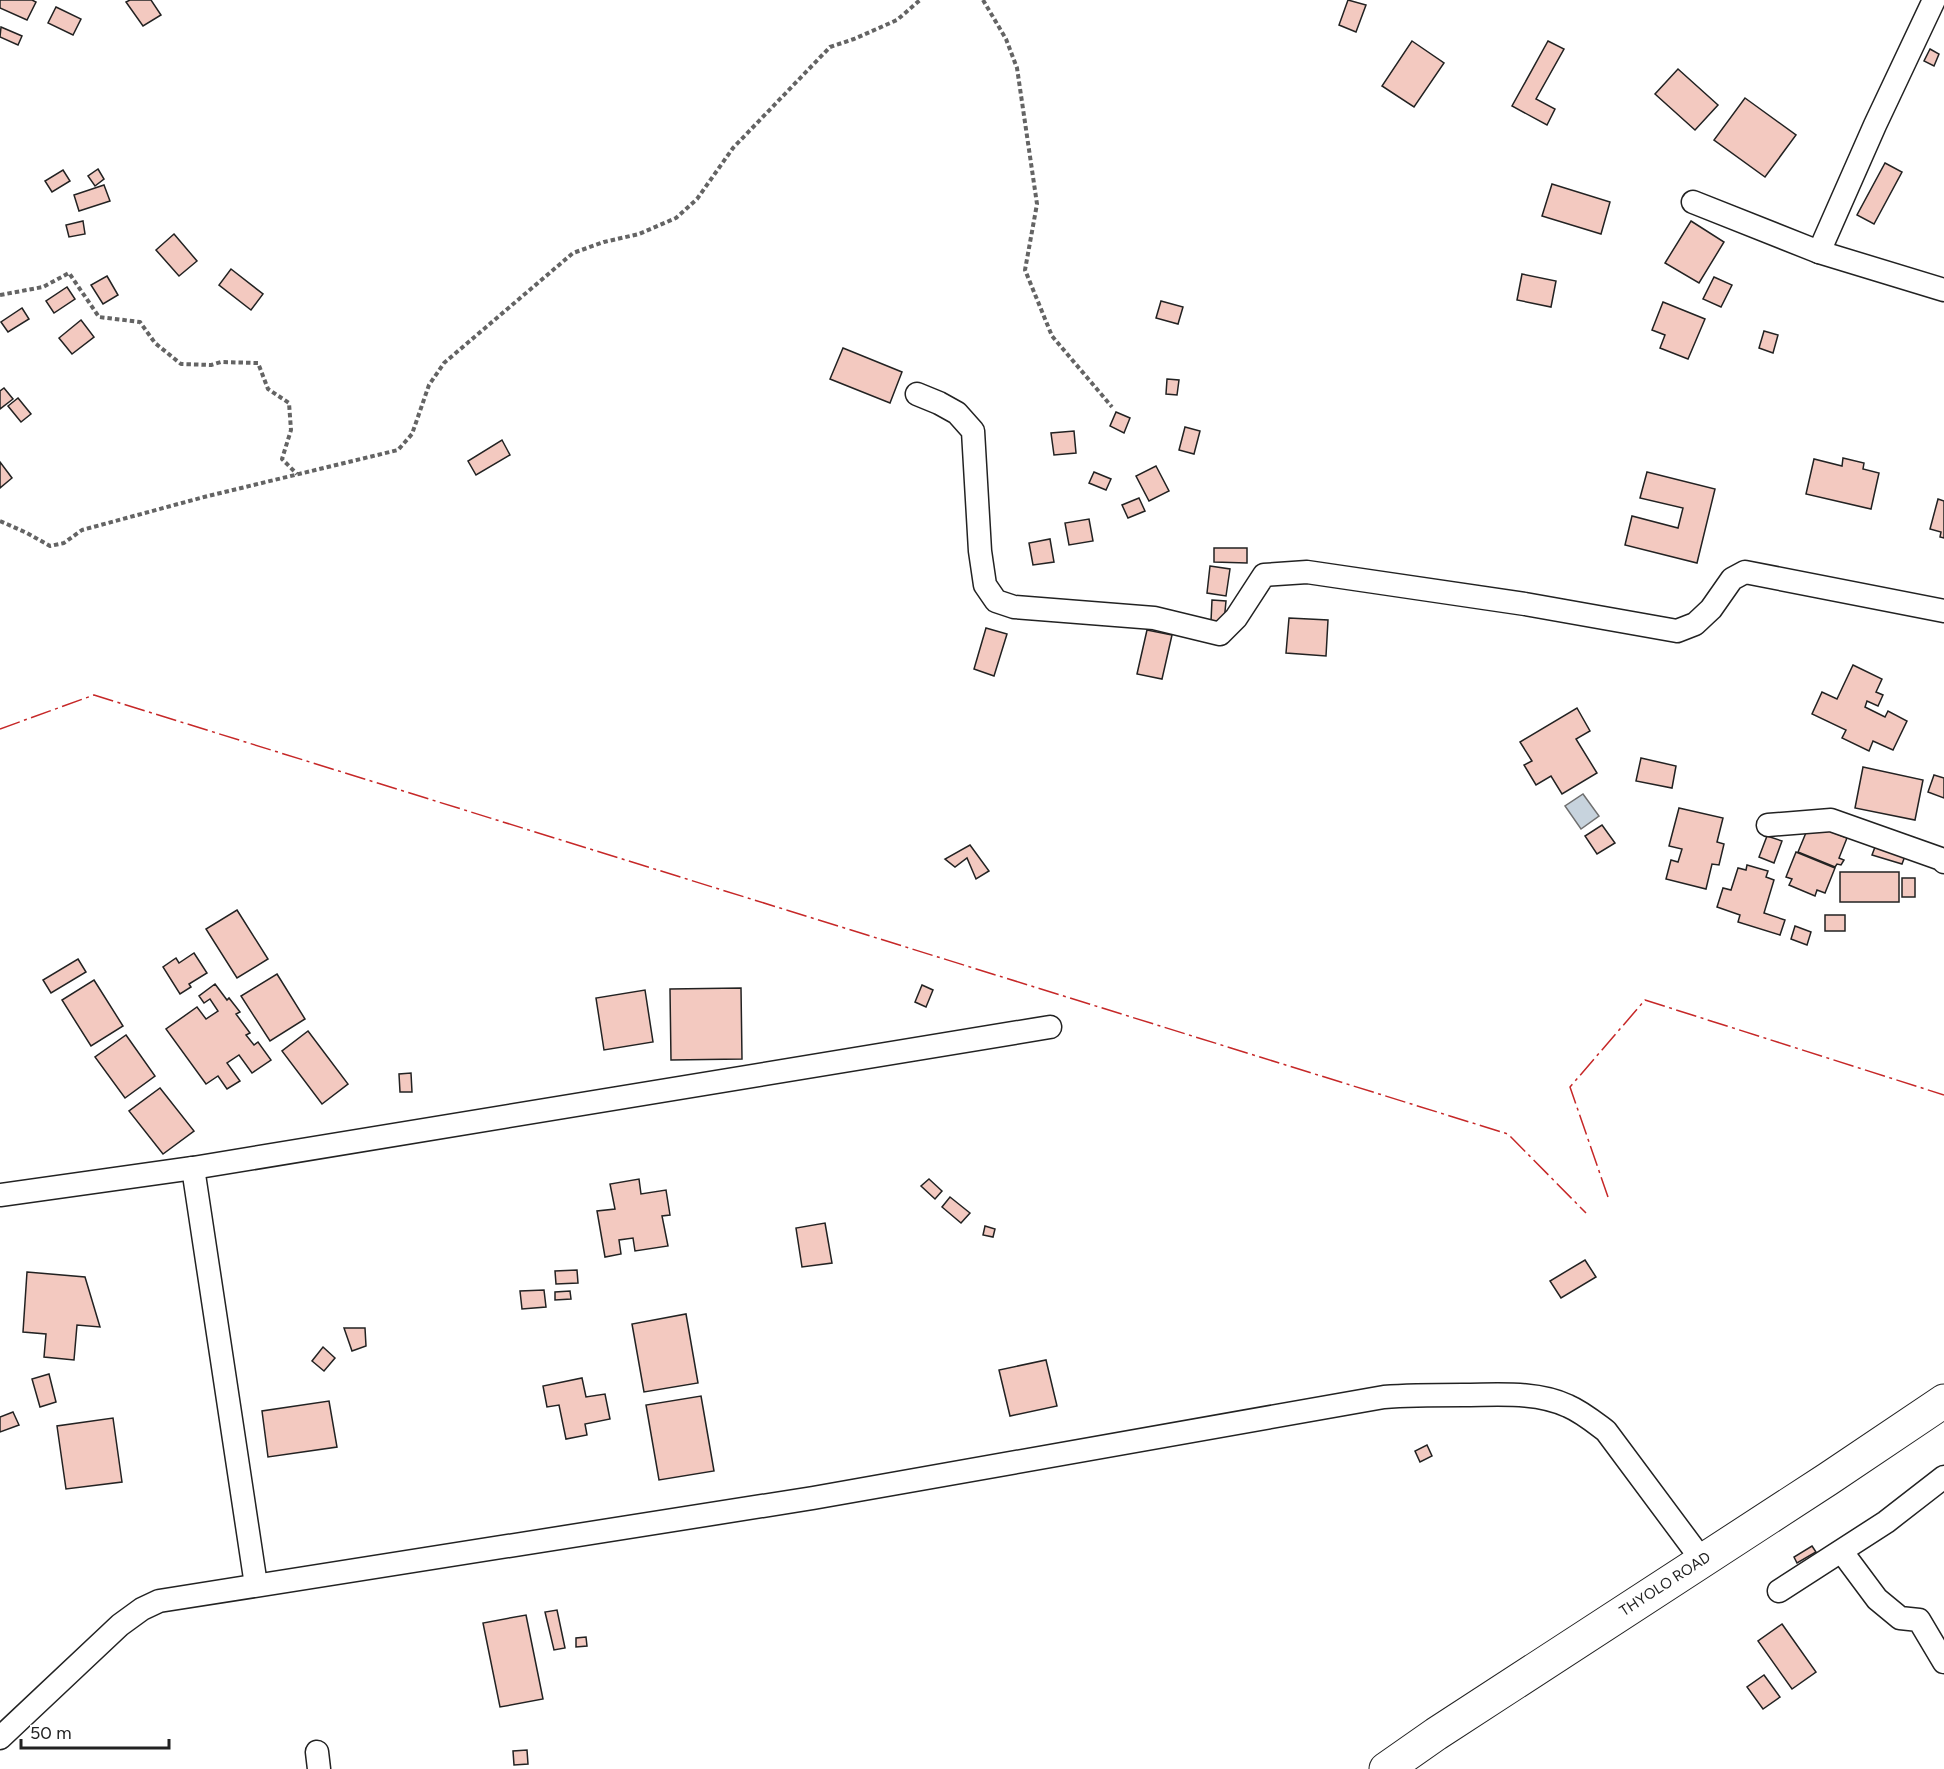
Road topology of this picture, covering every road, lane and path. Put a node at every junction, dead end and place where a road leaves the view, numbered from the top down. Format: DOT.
graph roads {
  1 [pos="920,0"];
  2 [pos="983,0"];
  3 [pos="1934,0"];
  4 [pos="1694,202"];
  5 [pos="1820,252"];
  6 [pos="1944,290"];
  7 [pos="0,295"];
  8 [pos="917,394"];
  9 [pos="1112,407"];
  10 [pos="297,475"];
  11 [pos="0,521"];
  12 [pos="1944,611"];
  13 [pos="1768,825"];
  14 [pos="1944,862"];
  15 [pos="1050,1027"];
  16 [pos="193,1168"];
  17 [pos="0,1196"];
  18 [pos="1944,1401"];
  19 [pos="1944,1477"];
  20 [pos="1842,1552"];
  21 [pos="1702,1560"];
  22 [pos="256,1585"];
  23 [pos="1779,1591"];
  24 [pos="1944,1662"];
  25 [pos="0,1738"];
  26 [pos="1386,1769"];
  1 -- 10 [label="path"];
  2 -- 9 [label="path"];
  3 -- 5 [label="street"];
  4 -- 5 [label="street"];
  5 -- 6 [label="street"];
  7 -- 10 [label="path"];
  8 -- 12 [label="street"];
  10 -- 11 [label="path"];
  13 -- 14 [label="street"];
  15 -- 16 [label="street"];
  16 -- 17 [label="street"];
  16 -- 22 [label="street"];
  18 -- 21 [label="highway, THYOLO ROAD"];
  19 -- 20 [label="street"];
  20 -- 23 [label="street"];
  20 -- 24 [label="street"];
  21 -- 22 [label="street"];
  21 -- 26 [label="highway, THYOLO ROAD"];
  22 -- 25 [label="street"];
}
